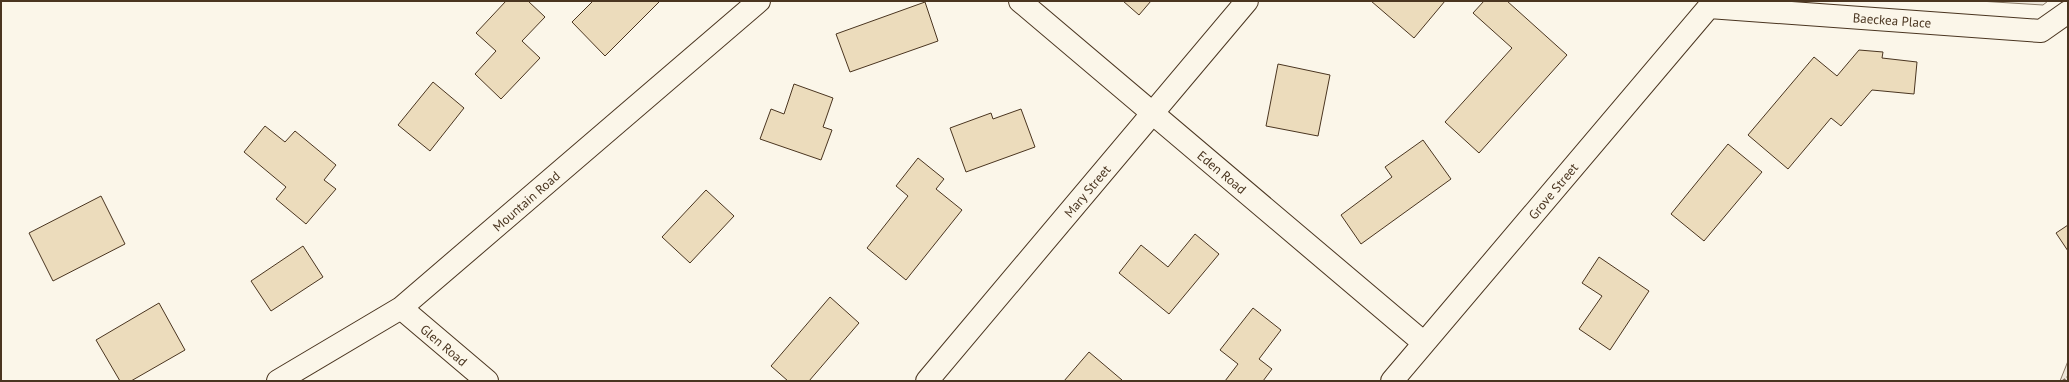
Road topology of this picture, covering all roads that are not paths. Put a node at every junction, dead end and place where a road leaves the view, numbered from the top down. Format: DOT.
graph roads {
  1 [pos="759,1"];
  2 [pos="1020,1"];
  3 [pos="1247,1"];
  4 [pos="1712,4"];
  5 [pos="2068,12"];
  6 [pos="1153,113"];
  7 [pos="401,308"];
  8 [pos="1424,343"];
  9 [pos="278,381"];
  10 [pos="487,381"];
  11 [pos="927,381"];
  12 [pos="1392,381"];
  1 -- 7 [label="street, Mountain Road"];
  2 -- 6 [label="street, Eden Road"];
  3 -- 6 [label="street, Mary Street"];
  4 -- 5 [label="street, Baeckea Place"];
  4 -- 8 [label="street, Grove Street"];
  6 -- 8 [label="street, Eden Road"];
  6 -- 11 [label="street, Mary Street"];
  7 -- 9 [label="street, Mountain Road"];
  7 -- 10 [label="street, Glen Road"];
  8 -- 12 [label="street, Grove Street"];
}
